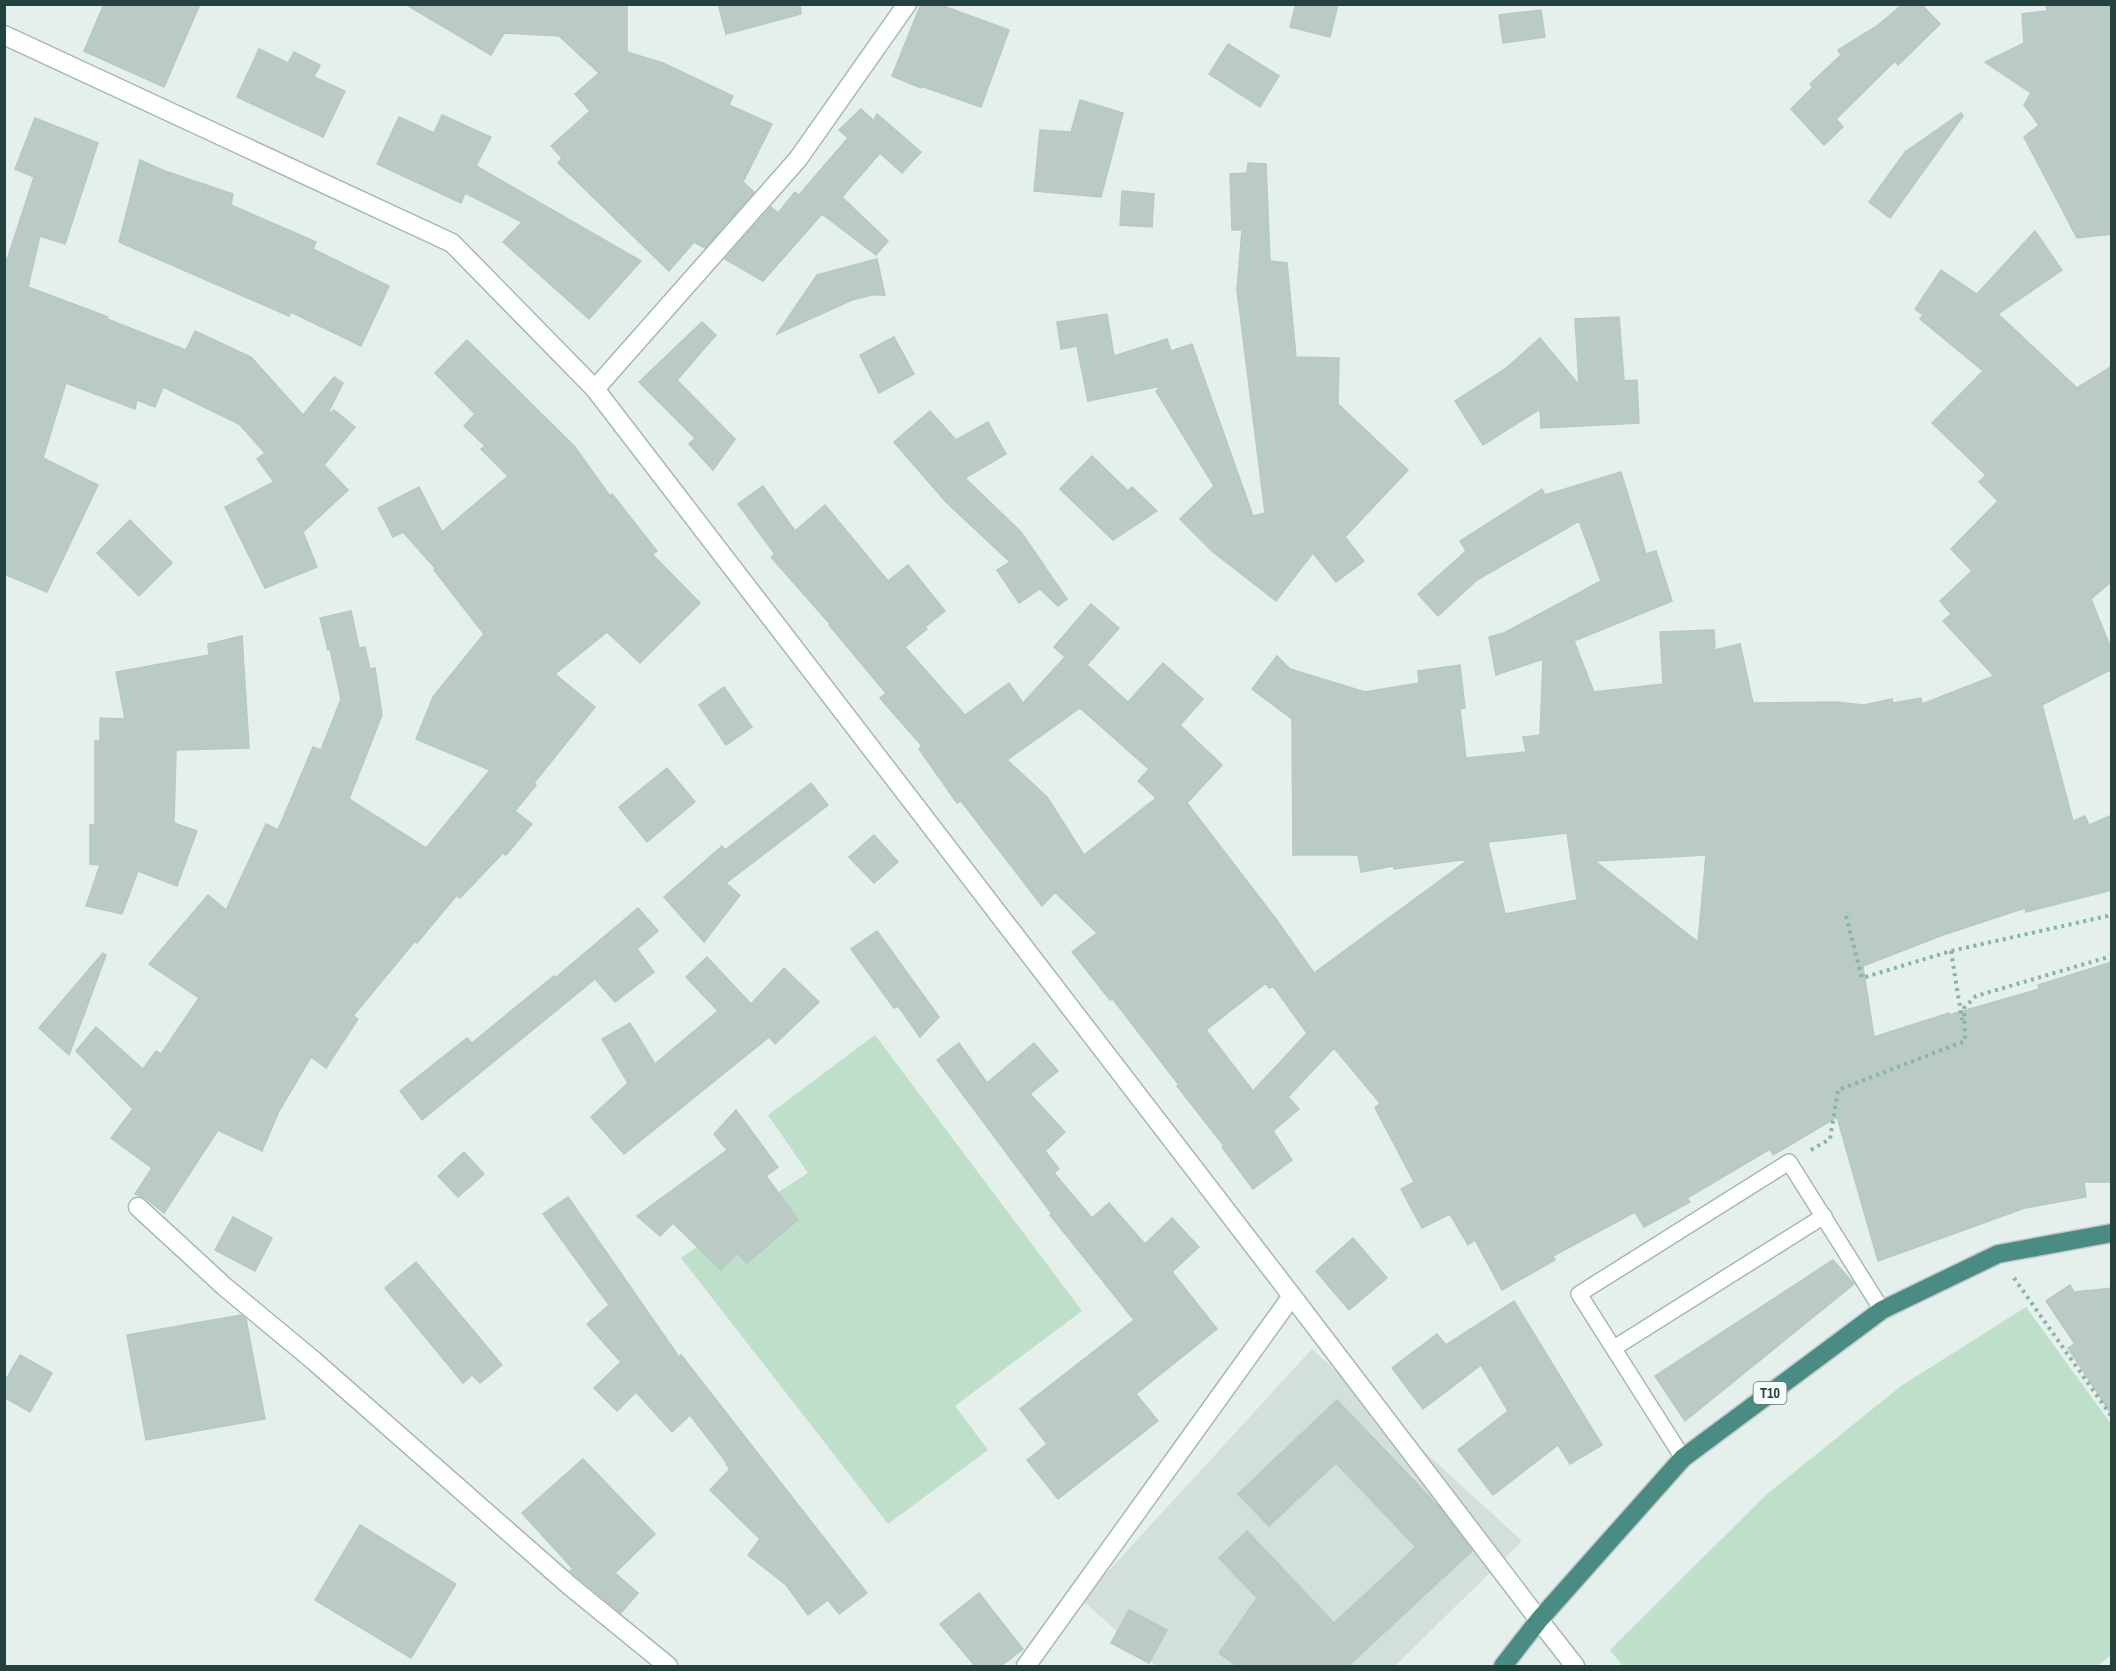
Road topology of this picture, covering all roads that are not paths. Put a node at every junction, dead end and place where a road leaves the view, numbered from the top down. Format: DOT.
graph roads {
  1 [pos="907,4"];
  2 [pos="4,35"];
  3 [pos="595,389"];
  4 [pos="138,1207"];
  5 [pos="1824,1216"];
  6 [pos="2112,1233"];
  7 [pos="1292,1296"];
  8 [pos="1882,1310"];
  9 [pos="1614,1348"];
  10 [pos="1683,1458"];
  11 [pos="1539,1620"];
  12 [pos="668,1666"];
  13 [pos="1026,1666"];
  14 [pos="1503,1666"];
  15 [pos="1575,1666"];
  1 -- 3 [label="street"];
  2 -- 3 [label="street"];
  3 -- 7 [label="street"];
  4 -- 12 [label="street"];
  5 -- 8 [label="lane"];
  5 -- 9 [label="lane"];
  5 -- 9 [label="lane"];
  6 -- 8 [label="highway, T10"];
  7 -- 11 [label="street"];
  7 -- 13 [label="street"];
  8 -- 10 [label="highway, T10"];
  9 -- 10 [label="lane"];
  10 -- 11 [label="highway, T10"];
  11 -- 14 [label="highway, T10"];
  11 -- 15 [label="street"];
}
